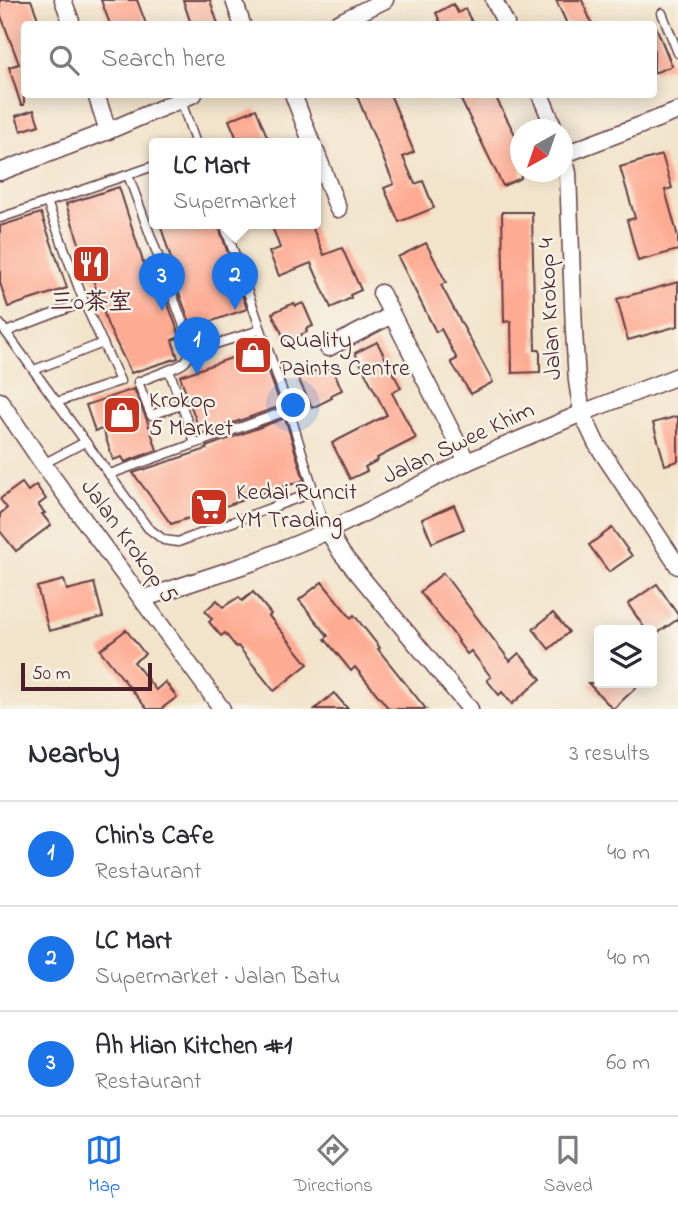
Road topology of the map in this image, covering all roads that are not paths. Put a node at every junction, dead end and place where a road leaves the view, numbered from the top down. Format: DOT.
graph roads {
  1 [pos="63,0"];
  2 [pos="234,0"];
  3 [pos="385,0"];
  4 [pos="494,0"];
  5 [pos="662,13"];
  6 [pos="71,21"];
  7 [pos="241,21"];
  8 [pos="342,21"];
  9 [pos="504,21"];
  10 [pos="678,53"];
  11 [pos="97,98"];
  12 [pos="188,98"];
  13 [pos="295,98"];
  14 [pos="542,98"];
  15 [pos="678,111"];
  16 [pos="550,119"];
  17 [pos="108,131"];
  18 [pos="195,138"];
  19 [pos="310,138"];
  20 [pos="573,148"];
  21 [pos="321,165"];
  22 [pos="149,168"];
  23 [pos="0,172"];
  24 [pos="128,175"];
  25 [pos="568,182"];
  26 [pos="47,202"];
  27 [pos="338,209"];
  28 [pos="0,218"];
  29 [pos="226,229"];
  30 [pos="382,293"];
  31 [pos="84,302"];
  32 [pos="393,316"];
  33 [pos="3,328"];
  34 [pos="260,330"];
  35 [pos="103,343"];
  36 [pos="203,348"];
  37 [pos="328,348"];
  38 [pos="34,370"];
  39 [pos="169,370"];
  40 [pos="678,376"];
  41 [pos="57,402"];
  42 [pos="1,403"];
  43 [pos="181,405"];
  44 [pos="289,410"];
  45 [pos="582,413"];
  46 [pos="85,442"];
  47 [pos="195,443"];
  48 [pos="49,462"];
  49 [pos="467,463"];
  50 [pos="110,474"];
  51 [pos="314,492"];
  52 [pos="328,531"];
  53 [pos="678,566"];
  54 [pos="142,599"];
  55 [pos="222,709"];
  56 [pos="470,709"];
  1 -- 6 [label="street"];
  2 -- 7 [label="street"];
  3 -- 8 [label="street"];
  4 -- 9 [label="street"];
  5 -- 10 [label="lane"];
  11 -- 17 [label="street"];
  12 -- 17 [label="street"];
  12 -- 18 [label="lane"];
  13 -- 19 [label="street"];
  14 -- 16 [label="street"];
  15 -- 20 [label="street"];
  17 -- 23 [label="street"];
  21 -- 27 [label="street"];
  22 -- 24 [label="lane"];
  24 -- 26 [label="lane"];
  24 -- 39 [label="lane"];
  25 -- 45 [label="street, Jalan Krokop 4"];
  26 -- 28 [label="lane"];
  26 -- 31 [label="lane"];
  29 -- 34 [label="lane"];
  30 -- 32 [label="street"];
  31 -- 33 [label="lane"];
  31 -- 35 [label="lane"];
  32 -- 37 [label="street"];
  32 -- 49 [label="street"];
  33 -- 38 [label="lane"];
  34 -- 36 [label="lane"];
  34 -- 44 [label="lane"];
  35 -- 38 [label="lane"];
  35 -- 41 [label="lane"];
  38 -- 41 [label="lane"];
  39 -- 43 [label="lane"];
  39 -- 43 [label="lane"];
  40 -- 45 [label="street, Jalan Swee Khim"];
  41 -- 46 [label="lane"];
  42 -- 48 [label="street, Jalan Krokop 5"];
  43 -- 47 [label="lane"];
  44 -- 47 [label="lane"];
  44 -- 51 [label="lane"];
  45 -- 49 [label="street, Jalan Swee Khim"];
  45 -- 53 [label="street, Jalan Krokop 4"];
  46 -- 48 [label="lane"];
  46 -- 50 [label="lane"];
  47 -- 50 [label="lane"];
  48 -- 54 [label="street, Jalan Krokop 5"];
  49 -- 52 [label="street, Jalan Swee Khim"];
  50 -- 51 [label="lane"];
  51 -- 52 [label="lane"];
  52 -- 54 [label="street, Jalan Swee Khim"];
  52 -- 56 [label="street"];
  54 -- 55 [label="street, Jalan Krokop 5"];
}
